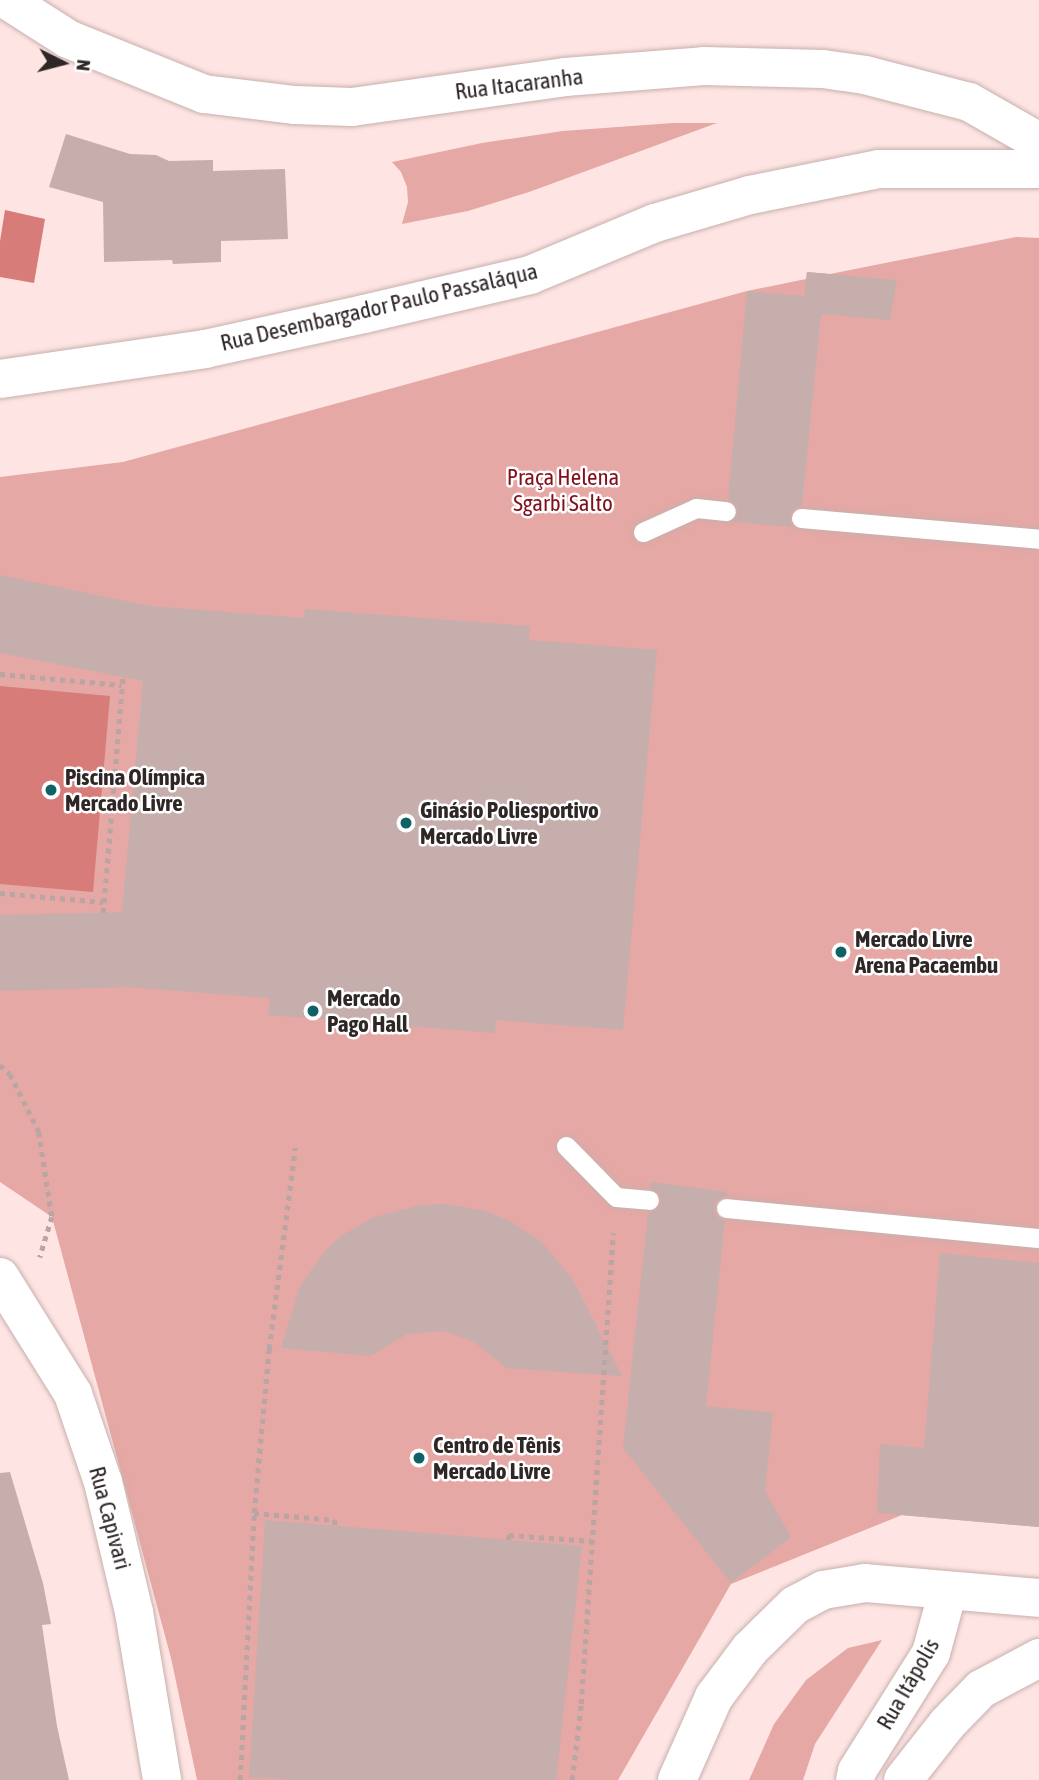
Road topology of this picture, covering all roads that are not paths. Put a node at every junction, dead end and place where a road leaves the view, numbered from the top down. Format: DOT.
graph roads {
  1 [pos="7,0"];
  2 [pos="1039,142"];
  3 [pos="1039,169"];
  4 [pos="0,379"];
  5 [pos="726,511"];
  6 [pos="801,518"];
  7 [pos="643,532"];
  8 [pos="1039,540"];
  9 [pos="566,1146"];
  10 [pos="649,1200"];
  11 [pos="726,1208"];
  12 [pos="1039,1238"];
  13 [pos="0,1277"];
  14 [pos="948,1591"];
  15 [pos="1039,1598"];
  16 [pos="1039,1658"];
  17 [pos="162,1780"];
  18 [pos="677,1780"];
  19 [pos="855,1780"];
  20 [pos="903,1780"];
  1 -- 2 [label="main road, Rua Itacaranha"];
  3 -- 4 [label="main road, Rua Desembargador Paulo Passaláqua"];
  5 -- 7 [label="lane"];
  6 -- 8 [label="lane"];
  9 -- 10 [label="lane"];
  11 -- 12 [label="lane"];
  13 -- 17 [label="main road, Rua Capivari"];
  14 -- 15 [label="main road"];
  14 -- 18 [label="main road"];
  14 -- 19 [label="main road, Rua Itápolis"];
  16 -- 20 [label="main road"];
}
